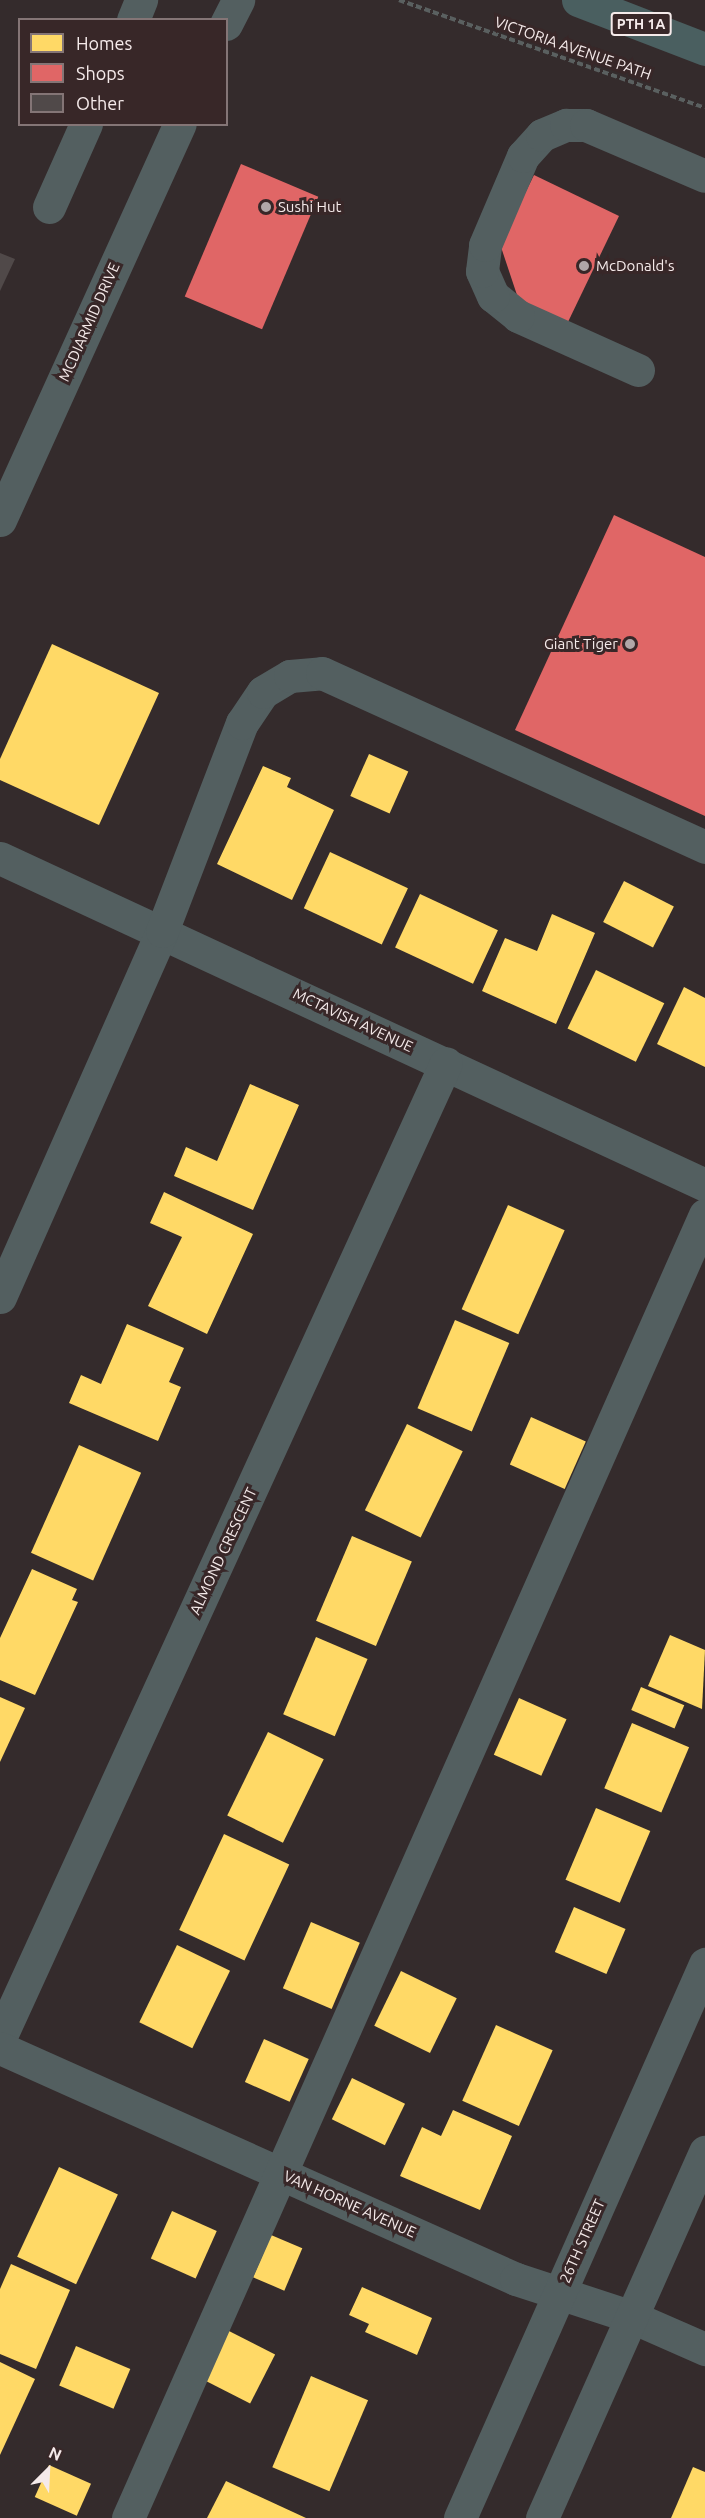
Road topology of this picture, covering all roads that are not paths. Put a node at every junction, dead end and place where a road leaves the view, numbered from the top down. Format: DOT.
graph roads {
  1 [pos="141,0"];
  2 [pos="238,0"];
  3 [pos="578,0"];
  4 [pos="134,18"];
  5 [pos="228,20"];
  6 [pos="705,48"];
  7 [pos="85,126"];
  8 [pos="179,126"];
  9 [pos="705,176"];
  10 [pos="49,207"];
  11 [pos="638,370"];
  12 [pos="0,520"];
  13 [pos="705,847"];
  14 [pos="0,858"];
  15 [pos="162,931"];
  16 [pos="446,1063"];
  17 [pos="705,1185"];
  18 [pos="705,1215"];
  19 [pos="0,1297"];
  20 [pos="705,1964"];
  21 [pos="0,2038"];
  22 [pos="0,2048"];
  23 [pos="705,2152"];
  24 [pos="282,2173"];
  25 [pos="558,2293"];
  26 [pos="632,2317"];
  27 [pos="705,2349"];
  28 [pos="128,2518"];
  29 [pos="459,2518"];
  30 [pos="542,2518"];
  1 -- 4 [label="street"];
  2 -- 5 [label="street"];
  3 -- 6 [label="main road, PTH 1A"];
  7 -- 10 [label="street"];
  8 -- 12 [label="street, MCDIARMID DRIVE"];
  9 -- 11 [label="street"];
  13 -- 15 [label="street"];
  14 -- 15 [label="street, MCTAVISH AVENUE"];
  15 -- 16 [label="street, MCTAVISH AVENUE"];
  15 -- 19 [label="street"];
  16 -- 17 [label="street, MCTAVISH AVENUE"];
  16 -- 21 [label="street, ALMOND CRESCENT"];
  18 -- 24 [label="street"];
  20 -- 25 [label="street, 26TH STREET"];
  22 -- 24 [label="street, VAN HORNE AVENUE"];
  23 -- 26 [label="street"];
  24 -- 25 [label="street, VAN HORNE AVENUE"];
  24 -- 28 [label="street"];
  25 -- 26 [label="street, VAN HORNE AVENUE"];
  25 -- 29 [label="street, 26TH STREET"];
  26 -- 27 [label="street, VAN HORNE AVENUE"];
  26 -- 30 [label="street"];
}
